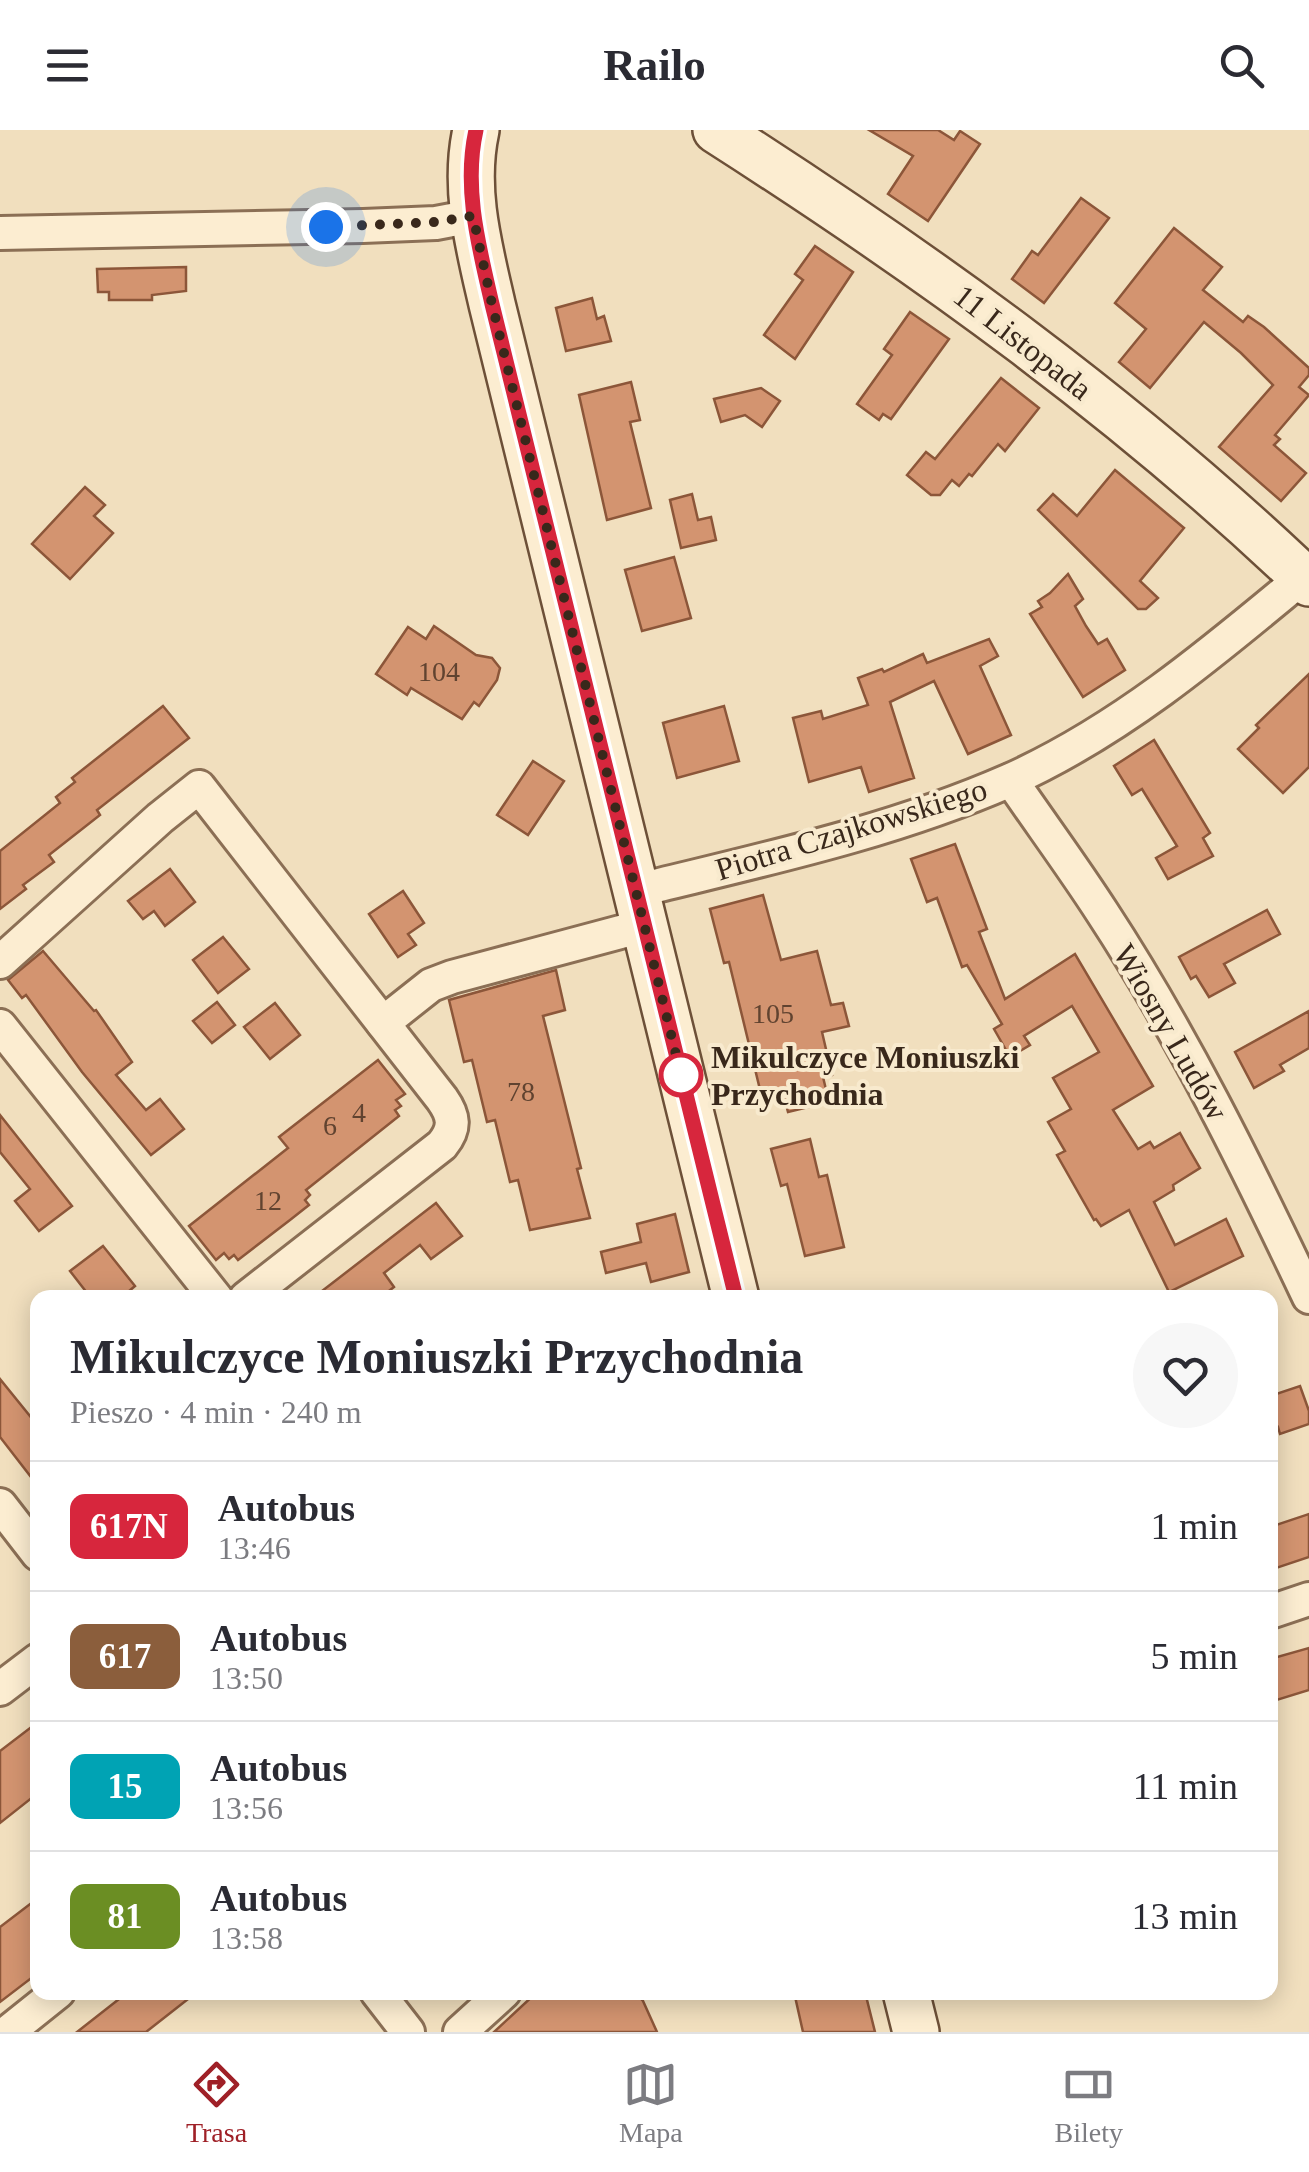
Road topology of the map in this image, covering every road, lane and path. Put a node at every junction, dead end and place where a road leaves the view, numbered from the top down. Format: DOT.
graph roads {
  1 [pos="476,130"];
  2 [pos="716,130"];
  3 [pos="473,216"];
  4 [pos="0,233"];
  5 [pos="1306,580"];
  6 [pos="1011,780"];
  7 [pos="639,909"];
  8 [pos="0,962"];
  9 [pos="383,1023"];
  10 [pos="0,1026"];
  11 [pos="210,1290"];
  12 [pos="256,1290"];
  13 [pos="734,1290"];
  14 [pos="1309,1297"];
  15 [pos="0,1505"];
  16 [pos="30,1544"];
  17 [pos="1309,1599"];
  18 [pos="1278,1609"];
  19 [pos="30,1666"];
  20 [pos="0,1688"];
  21 [pos="48,2000"];
  22 [pos="383,2000"];
  23 [pos="495,2000"];
  24 [pos="908,2000"];
  25 [pos="8,2032"];
  26 [pos="408,2032"];
  27 [pos="460,2032"];
  28 [pos="916,2032"];
  1 -- 3 [label="street"];
  2 -- 5 [label="street, 11 Listopada"];
  3 -- 4 [label="street"];
  3 -- 7 [label="street"];
  5 -- 6 [label="street, Piotra Czajkowskiego"];
  6 -- 7 [label="street, Piotra Czajkowskiego"];
  6 -- 14 [label="street, Wiosny Ludów"];
  7 -- 9 [label="street, Piotra Czajkowskiego"];
  7 -- 13 [label="street"];
  8 -- 9 [label="street"];
  9 -- 12 [label="street"];
  10 -- 11 [label="street"];
  15 -- 16 [label="street"];
  17 -- 18 [label="street"];
  19 -- 20 [label="street"];
  21 -- 25 [label="street"];
  22 -- 26 [label="street"];
  23 -- 27 [label="street"];
  24 -- 28 [label="street"];
}
